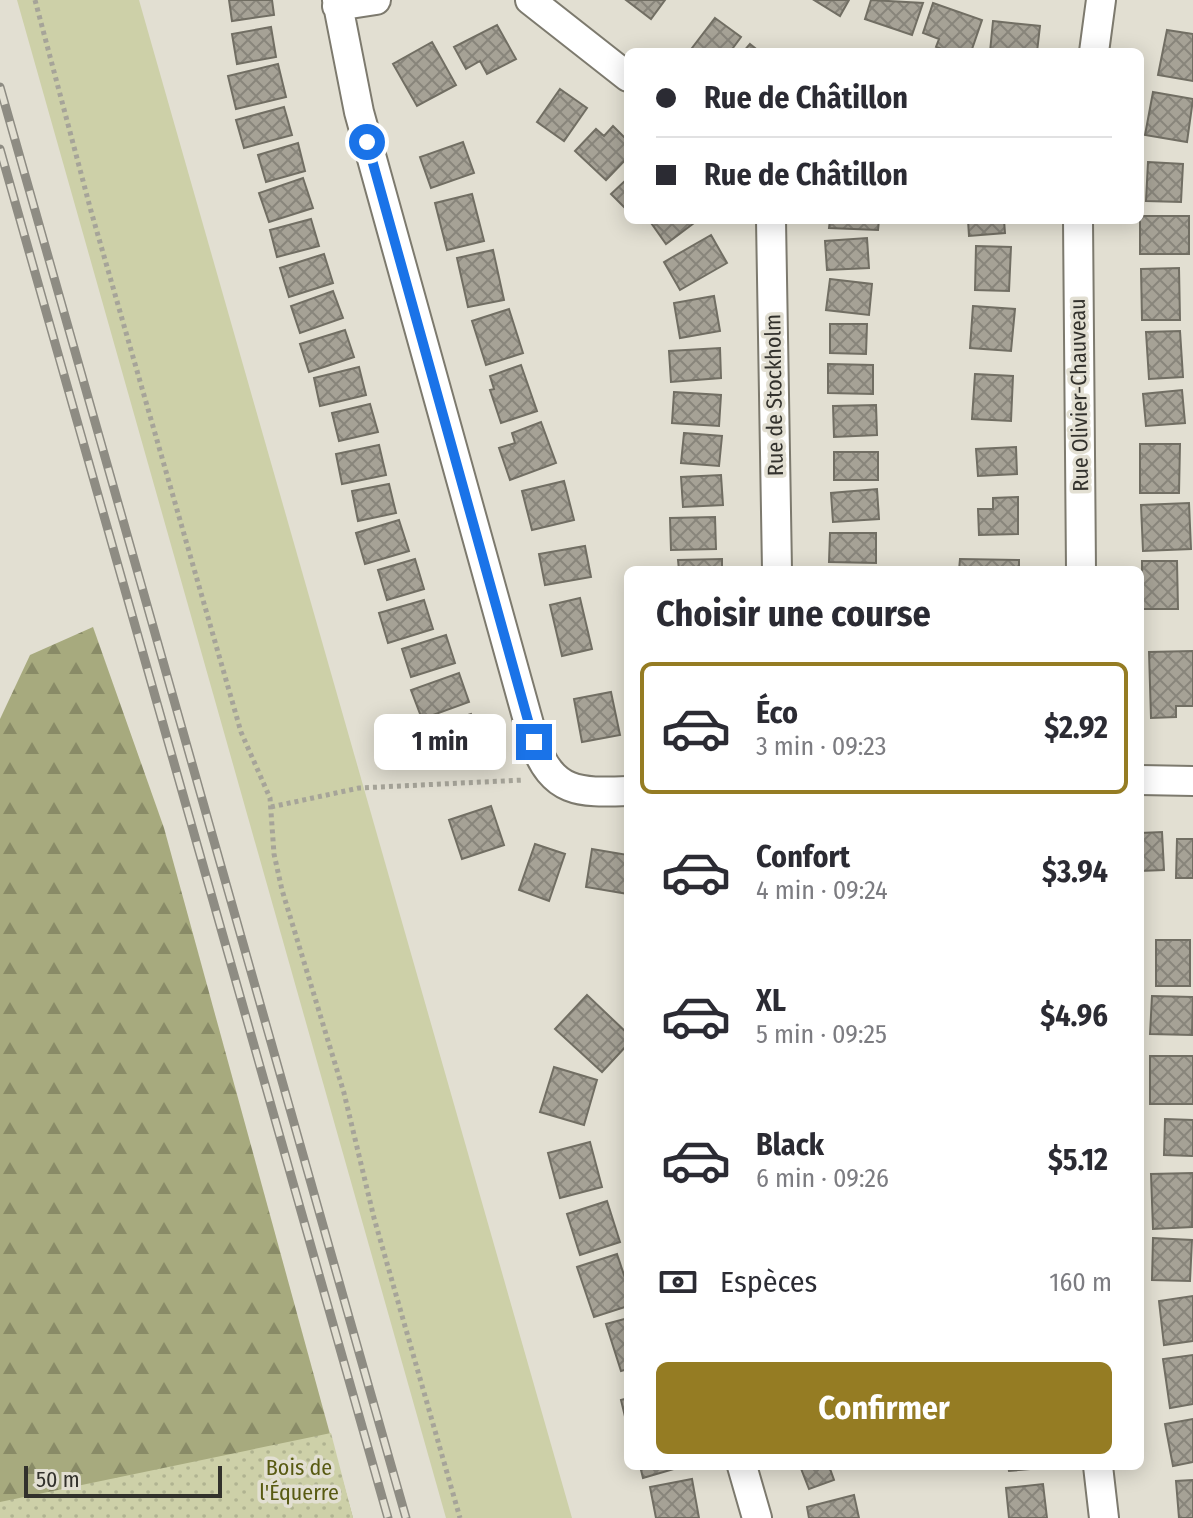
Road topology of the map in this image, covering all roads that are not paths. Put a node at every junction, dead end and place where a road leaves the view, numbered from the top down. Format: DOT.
graph roads {
  1 [pos="376,0"];
  2 [pos="530,0"];
  3 [pos="1101,0"];
  4 [pos="337,3"];
  5 [pos="1095,48"];
  6 [pos="624,74"];
  7 [pos="771,224"];
  8 [pos="1078,224"];
  9 [pos="777,566"];
  10 [pos="1081,566"];
  11 [pos="1144,780"];
  12 [pos="1193,781"];
  13 [pos="624,791"];
  14 [pos="743,1470"];
  15 [pos="1098,1470"];
  16 [pos="757,1518"];
  17 [pos="1104,1518"];
  1 -- 4 [label="street"];
  2 -- 6 [label="street"];
  3 -- 5 [label="street"];
  4 -- 13 [label="street"];
  7 -- 9 [label="street, Rue de Stockholm"];
  8 -- 10 [label="street, Rue Olivier-Chauveau"];
  11 -- 12 [label="street"];
  14 -- 16 [label="street"];
  15 -- 17 [label="street"];
}
